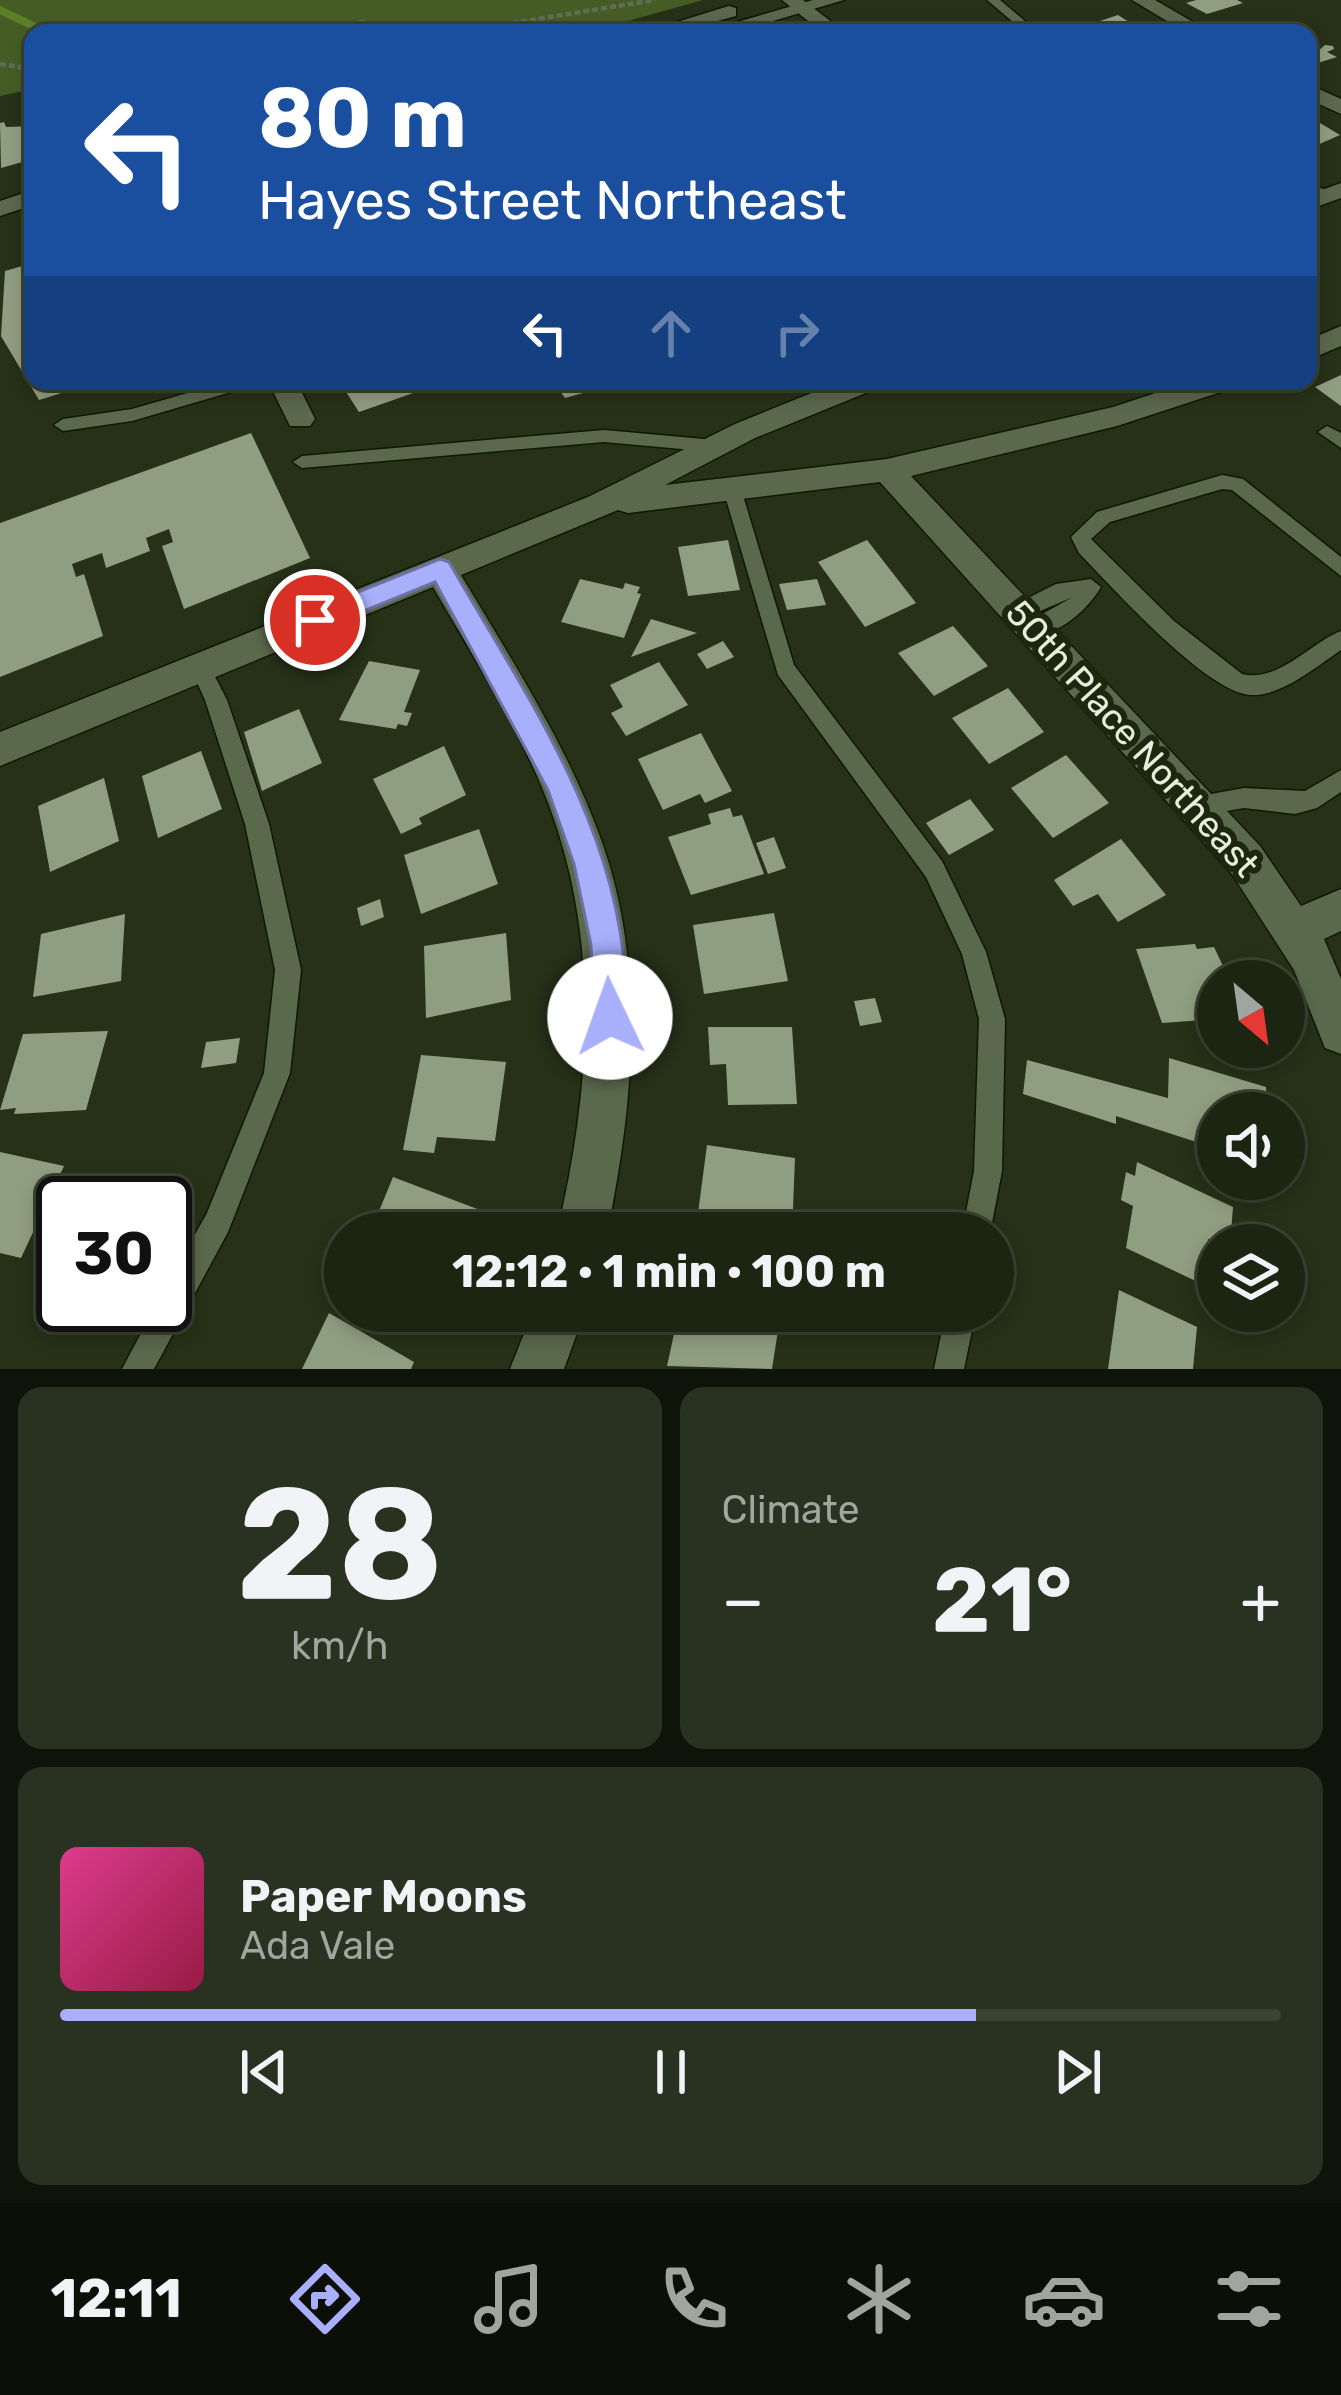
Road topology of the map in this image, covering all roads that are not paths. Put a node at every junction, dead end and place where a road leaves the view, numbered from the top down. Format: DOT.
graph roads {
  1 [pos="776,0"];
  2 [pos="835,0"];
  3 [pos="993,0"];
  4 [pos="1142,0"];
  5 [pos="797,4"];
  6 [pos="701,24"];
  7 [pos="736,24"];
  8 [pos="824,24"];
  9 [pos="1022,24"];
  10 [pos="1186,24"];
  11 [pos="218,390"];
  12 [pos="286,390"];
  13 [pos="847,390"];
  14 [pos="1195,390"];
  15 [pos="300,419"];
  16 [pos="63,425"];
  17 [pos="715,446"];
  18 [pos="302,462"];
  19 [pos="887,470"];
  20 [pos="732,489"];
  21 [pos="599,505"];
  22 [pos="1341,568"];
  23 [pos="440,569"];
  24 [pos="1114,576"];
  25 [pos="1026,620"];
  26 [pos="1341,639"];
  27 [pos="200,667"];
  28 [pos="0,749"];
  29 [pos="1341,780"];
  30 [pos="1197,805"];
  31 [pos="1341,910"];
  32 [pos="1296,931"];
  33 [pos="1341,1032"];
  34 [pos="586,1212"];
  35 [pos="980,1212"];
  36 [pos="551,1332"];
  37 [pos="957,1332"];
  38 [pos="137,1369"];
  39 [pos="537,1369"];
  40 [pos="949,1369"];
  1 -- 6 [label="street"];
  2 -- 5 [label="street"];
  3 -- 9 [label="lane"];
  4 -- 10 [label="street"];
  5 -- 7 [label="street"];
  5 -- 8 [label="street"];
  11 -- 16 [label="lane"];
  12 -- 15 [label="street"];
  13 -- 17 [label="street"];
  14 -- 19 [label="street"];
  17 -- 18 [label="lane"];
  17 -- 21 [label="street"];
  19 -- 20 [label="street"];
  19 -- 25 [label="street, 50th Place Northeast"];
  20 -- 21 [label="street"];
  20 -- 35 [label="lane"];
  21 -- 23 [label="street"];
  22 -- 24 [label="lane"];
  23 -- 27 [label="street"];
  23 -- 34 [label="street"];
  24 -- 25 [label="lane"];
  24 -- 26 [label="lane"];
  25 -- 30 [label="street, 50th Place Northeast"];
  27 -- 28 [label="street"];
  27 -- 38 [label="lane"];
  29 -- 30 [label="lane"];
  30 -- 32 [label="street, 50th Place Northeast"];
  31 -- 32 [label="street"];
  32 -- 33 [label="street, 50th Place Northeast"];
  36 -- 39 [label="street"];
  37 -- 40 [label="lane"];
}
